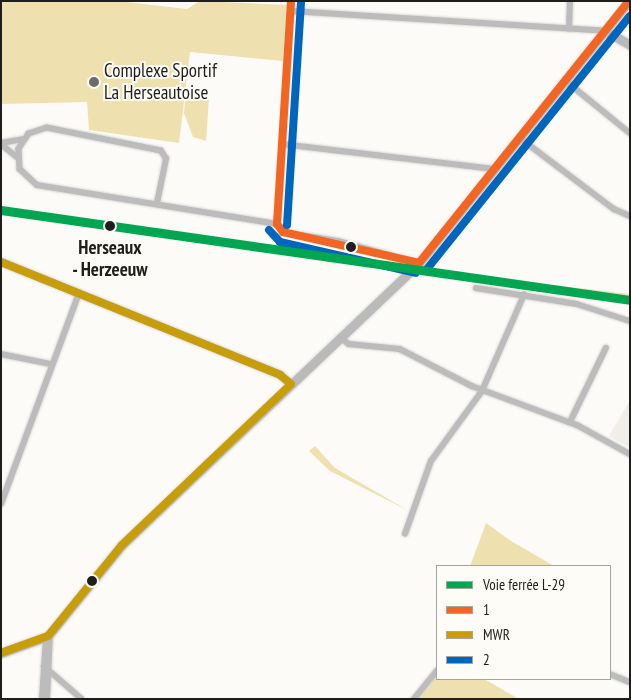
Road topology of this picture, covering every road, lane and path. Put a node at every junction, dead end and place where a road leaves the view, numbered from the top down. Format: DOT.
graph roads {
  1 [pos="291,1"];
  2 [pos="570,1"];
  3 [pos="629,1"];
  4 [pos="291,11"];
  5 [pos="568,29"];
  6 [pos="605,31"];
  7 [pos="630,45"];
  8 [pos="566,82"];
  9 [pos="630,134"];
  10 [pos="520,138"];
  11 [pos="23,139"];
  12 [pos="1,144"];
  13 [pos="282,144"];
  14 [pos="17,157"];
  15 [pos="496,169"];
  16 [pos="157,203"];
  17 [pos="629,216"];
  18 [pos="277,224"];
  19 [pos="1,262"];
  20 [pos="419,263"];
  21 [pos="476,288"];
  22 [pos="79,293"];
  23 [pos="524,295"];
  24 [pos="630,321"];
  25 [pos="340,337"];
  26 [pos="606,348"];
  27 [pos="1,354"];
  28 [pos="51,364"];
  29 [pos="291,384"];
  30 [pos="482,391"];
  31 [pos="570,422"];
  32 [pos="630,454"];
  33 [pos="1,504"];
  34 [pos="405,534"];
  35 [pos="48,636"];
  36 [pos="1,653"];
  37 [pos="45,667"];
  38 [pos="436,672"];
  39 [pos="611,674"];
  40 [pos="630,682"];
  41 [pos="42,699"];
  42 [pos="47,699"];
  43 [pos="82,699"];
  44 [pos="414,699"];
  1 -- 4 [label="street"];
  2 -- 5 [label="street"];
  3 -- 6 [label="main road"];
  4 -- 5 [label="street"];
  4 -- 13 [label="street"];
  5 -- 6 [label="street"];
  6 -- 7 [label="main road"];
  6 -- 8 [label="main road"];
  8 -- 9 [label="street"];
  8 -- 10 [label="main road"];
  10 -- 15 [label="main road"];
  10 -- 17 [label="street"];
  11 -- 12 [label="street"];
  11 -- 14 [label="street"];
  11 -- 16 [label="street"];
  12 -- 14 [label="street"];
  13 -- 15 [label="street"];
  13 -- 18 [label="street"];
  14 -- 16 [label="street"];
  15 -- 20 [label="main road"];
  16 -- 18 [label="street"];
  18 -- 20 [label="street"];
  19 -- 22 [label="street"];
  20 -- 25 [label="main road"];
  21 -- 23 [label="street"];
  22 -- 28 [label="street"];
  22 -- 29 [label="street"];
  23 -- 24 [label="street"];
  23 -- 30 [label="street"];
  25 -- 29 [label="main road"];
  25 -- 30 [label="street"];
  26 -- 31 [label="street"];
  27 -- 28 [label="street"];
  28 -- 33 [label="street"];
  29 -- 35 [label="main road"];
  30 -- 31 [label="street"];
  30 -- 34 [label="street"];
  31 -- 32 [label="street"];
  35 -- 36 [label="main road"];
  35 -- 37 [label="street"];
  37 -- 41 [label="street"];
  37 -- 42 [label="street"];
  37 -- 43 [label="street"];
  38 -- 44 [label="street"];
  39 -- 40 [label="street"];
}
